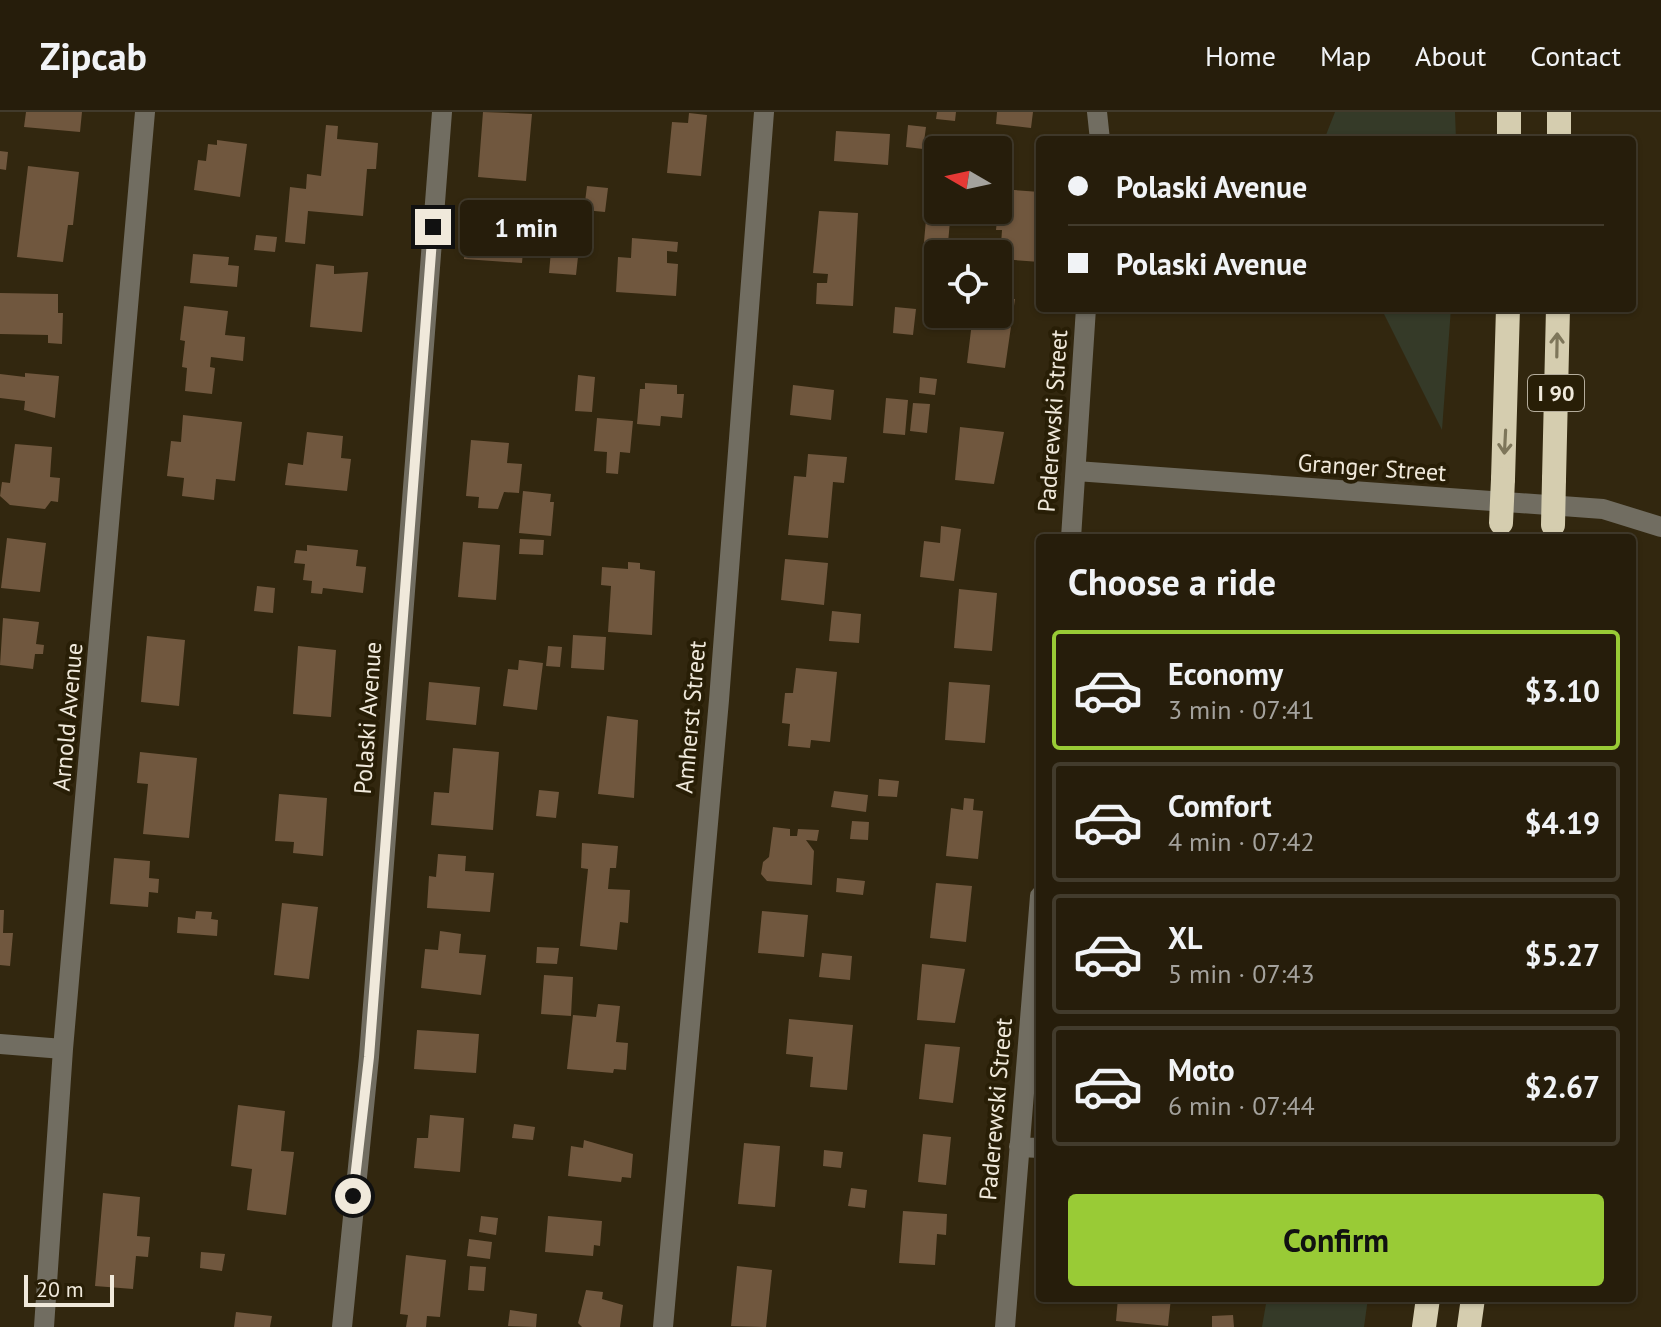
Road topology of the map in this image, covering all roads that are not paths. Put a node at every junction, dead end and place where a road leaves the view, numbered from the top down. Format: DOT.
graph roads {
  1 [pos="145,112"];
  2 [pos="442,112"];
  3 [pos="764,112"];
  4 [pos="1097,112"];
  5 [pos="1509,112"];
  6 [pos="1559,112"];
  7 [pos="1100,136"];
  8 [pos="1509,136"];
  9 [pos="1559,136"];
  10 [pos="1086,312"];
  11 [pos="1508,312"];
  12 [pos="1558,312"];
  13 [pos="1076,471"];
  14 [pos="1661,527"];
  15 [pos="1501,531"];
  16 [pos="1552,532"];
  17 [pos="1071,534"];
  18 [pos="1036,997"];
  19 [pos="0,1044"];
  20 [pos="63,1049"];
  21 [pos="1030,1148"];
  22 [pos="1427,1302"];
  23 [pos="1472,1302"];
  24 [pos="44,1327"];
  25 [pos="342,1327"];
  26 [pos="663,1327"];
  27 [pos="1005,1327"];
  28 [pos="1424,1327"];
  29 [pos="1469,1327"];
  1 -- 20 [label="street, Arnold Avenue"];
  2 -- 25 [label="street, Polaski Avenue"];
  3 -- 26 [label="street, Amherst Street"];
  4 -- 7 [label="street"];
  5 -- 8 [label="highway"];
  6 -- 9 [label="highway"];
  10 -- 13 [label="street, Paderewski Street"];
  11 -- 15 [label="highway, I 90, one-way, bridge"];
  16 -- 12 [label="highway, I 90, one-way, bridge"];
  13 -- 14 [label="street, Granger Street"];
  13 -- 17 [label="street, Paderewski Street"];
  18 -- 21 [label="street, Paderewski Street"];
  19 -- 20 [label="street"];
  20 -- 24 [label="street, Arnold Avenue"];
  21 -- 27 [label="street, Paderewski Street"];
  22 -- 28 [label="highway"];
  23 -- 29 [label="highway"];
}
